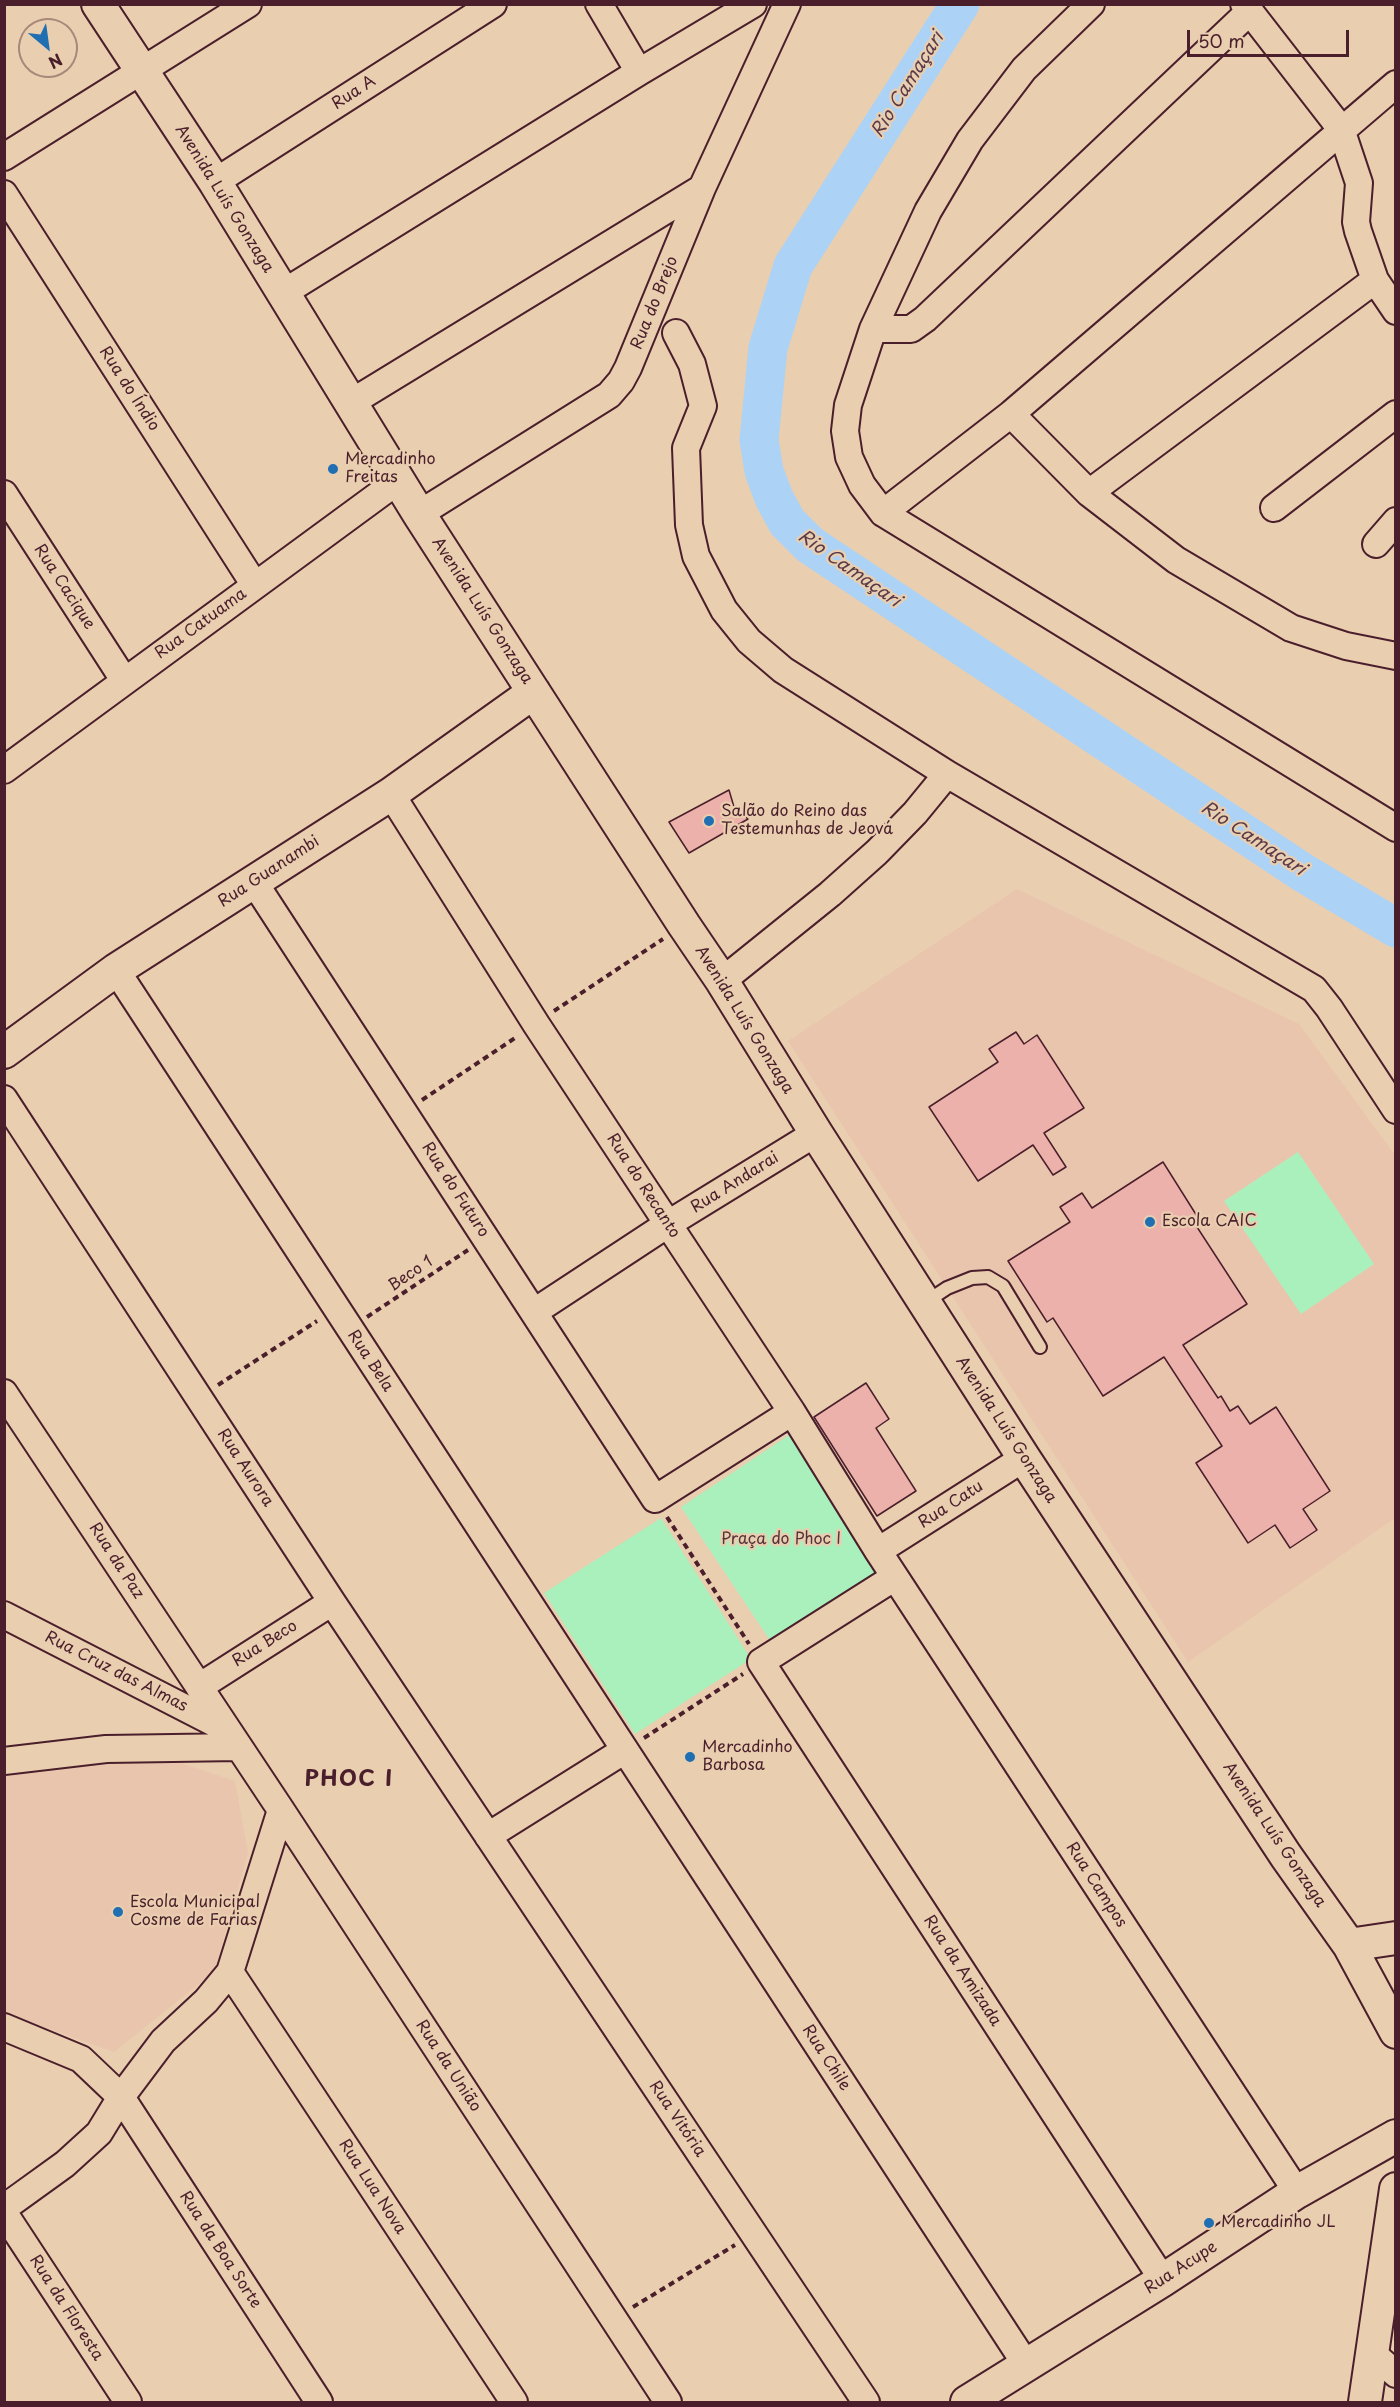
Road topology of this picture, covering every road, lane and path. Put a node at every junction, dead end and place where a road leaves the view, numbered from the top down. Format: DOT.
graph roads {
  1 [pos="99,4"];
  2 [pos="248,4"];
  3 [pos="493,4"];
  4 [pos="599,4"];
  5 [pos="753,4"];
  6 [pos="787,4"];
  7 [pos="1091,4"];
  8 [pos="1247,8"];
  9 [pos="141,71"];
  10 [pos="639,72"];
  11 [pos="1395,84"];
  12 [pos="1341,129"];
  13 [pos="4,157"];
  14 [pos="215,182"];
  15 [pos="702,188"];
  16 [pos="4,194"];
  17 [pos="1376,280"];
  18 [pos="283,293"];
  19 [pos="1395,312"];
  20 [pos="873,329"];
  21 [pos="675,333"];
  22 [pos="352,402"];
  23 [pos="1011,414"];
  24 [pos="1395,414"];
  25 [pos="399,480"];
  26 [pos="1089,493"];
  27 [pos="4,494"];
  28 [pos="1274,508"];
  29 [pos="883,513"];
  30 [pos="419,514"];
  31 [pos="1395,521"];
  32 [pos="1376,544"];
  33 [pos="254,584"];
  34 [pos="1395,656"];
  35 [pos="124,681"];
  36 [pos="534,692"];
  37 [pos="4,770"];
  38 [pos="947,774"];
  39 [pos="391,794"];
  40 [pos="1395,828"];
  41 [pos="254,882"];
  42 [pos="116,970"];
  43 [pos="722,981"];
  44 [pos="4,1052"];
  45 [pos="4,1099"];
  46 [pos="1395,1110"];
  47 [pos="816,1133"];
  48 [pos="668,1224"];
  49 [pos="486,1238"];
  50 [pos="924,1302"];
  51 [pos="534,1312"];
  52 [pos="343,1319"];
  53 [pos="1040,1347"];
  54 [pos="4,1393"];
  55 [pos="199,1397"];
  56 [pos="792,1412"];
  57 [pos="1024,1458"];
  58 [pos="655,1499"];
  59 [pos="878,1551"];
  60 [pos="895,1577"];
  61 [pos="332,1602"];
  62 [pos="4,1615"];
  63 [pos="761,1662"];
  64 [pos="199,1687"];
  65 [pos="233,1738"];
  66 [pos="626,1750"];
  67 [pos="4,1761"];
  68 [pos="281,1810"];
  69 [pos="488,1836"];
  70 [pos="1395,1938"];
  71 [pos="1350,1945"];
  72 [pos="230,1972"];
  73 [pos="4,2027"];
  74 [pos="1395,2032"];
  75 [pos="121,2097"];
  76 [pos="1395,2136"];
  77 [pos="1395,2190"];
  78 [pos="1297,2192"];
  79 [pos="4,2210"];
  80 [pos="753,2234"];
  81 [pos="1163,2280"];
  82 [pos="614,2319"];
  83 [pos="1372,2353"];
  84 [pos="1027,2366"];
  85 [pos="1395,2374"];
  86 [pos="128,2403"];
  87 [pos="319,2403"];
  88 [pos="514,2403"];
  89 [pos="668,2403"];
  90 [pos="866,2403"];
  91 [pos="967,2403"];
  92 [pos="1365,2403"];
  1 -- 9 [label="street, Avenida Luís Gonzaga"];
  2 -- 9 [label="street"];
  3 -- 14 [label="street, Rua A"];
  4 -- 10 [label="street"];
  5 -- 10 [label="street"];
  6 -- 15 [label="street, Rua do Brejo"];
  7 -- 20 [label="street"];
  8 -- 12 [label="street"];
  8 -- 20 [label="street"];
  9 -- 13 [label="street"];
  9 -- 14 [label="street, Avenida Luís Gonzaga"];
  10 -- 18 [label="street"];
  11 -- 12 [label="street"];
  12 -- 17 [label="street"];
  12 -- 23 [label="street"];
  14 -- 18 [label="street, Avenida Luís Gonzaga"];
  15 -- 22 [label="street"];
  15 -- 30 [label="street, Rua do Brejo"];
  16 -- 33 [label="street, Rua do Índio"];
  17 -- 19 [label="street"];
  17 -- 26 [label="street"];
  18 -- 22 [label="street, Avenida Luís Gonzaga"];
  20 -- 29 [label="street"];
  21 -- 38 [label="street"];
  22 -- 25 [label="street, Avenida Luís Gonzaga"];
  23 -- 26 [label="street"];
  23 -- 29 [label="street"];
  24 -- 28 [label="street"];
  25 -- 30 [label="street, Avenida Luís Gonzaga"];
  25 -- 33 [label="street, Rua Catuama"];
  26 -- 34 [label="street"];
  27 -- 35 [label="street, Rua Cacique"];
  29 -- 40 [label="street"];
  30 -- 36 [label="street, Avenida Luís Gonzaga"];
  31 -- 32 [label="street"];
  33 -- 35 [label="street, Rua Catuama"];
  35 -- 37 [label="street, Rua Catuama"];
  36 -- 39 [label="street, Rua Guanambi"];
  36 -- 43 [label="street, Avenida Luís Gonzaga"];
  38 -- 43 [label="street"];
  38 -- 46 [label="street"];
  39 -- 41 [label="street, Rua Guanambi"];
  39 -- 48 [label="street, Rua do Recanto"];
  41 -- 42 [label="street, Rua Guanambi"];
  41 -- 49 [label="street, Rua do Futuro"];
  42 -- 44 [label="street, Rua Guanambi"];
  42 -- 52 [label="street, Rua Bela"];
  43 -- 47 [label="street, Avenida Luís Gonzaga"];
  45 -- 55 [label="street, Rua Aurora"];
  47 -- 48 [label="street, Rua Andarai"];
  47 -- 50 [label="street, Avenida Luís Gonzaga"];
  48 -- 51 [label="street, Rua Andarai"];
  48 -- 56 [label="street, Rua do Recanto"];
  49 -- 51 [label="street, Rua do Futuro"];
  49 -- 52 [label="path, Beco 1"];
  50 -- 53 [label="lane"];
  50 -- 57 [label="street, Avenida Luís Gonzaga"];
  51 -- 58 [label="street, Rua do Futuro"];
  52 -- 55 [label="path, Beco 1"];
  52 -- 66 [label="street, Rua Bela"];
  54 -- 64 [label="street, Rua da Paz"];
  55 -- 61 [label="street, Rua Aurora"];
  56 -- 58 [label="street"];
  56 -- 59 [label="street, Rua do Recanto"];
  57 -- 59 [label="street, Rua Catu"];
  57 -- 71 [label="street, Avenida Luís Gonzaga"];
  58 -- 63 [label="path"];
  59 -- 60 [label="street, Rua do Recanto"];
  60 -- 63 [label="street"];
  60 -- 78 [label="street, Rua Campos"];
  61 -- 64 [label="street, Rua Beco"];
  61 -- 69 [label="street, Rua Aurora"];
  62 -- 65 [label="street, Rua Cruz das Almas"];
  63 -- 66 [label="path"];
  63 -- 81 [label="street, Rua da Amizada"];
  64 -- 65 [label="street, Rua da Paz"];
  65 -- 67 [label="street"];
  65 -- 68 [label="street, Rua da União"];
  66 -- 69 [label="street"];
  66 -- 84 [label="street, Rua Chile"];
  68 -- 72 [label="street"];
  68 -- 82 [label="street, Rua da União"];
  69 -- 80 [label="street, Rua Vitória"];
  70 -- 71 [label="street"];
  71 -- 74 [label="street, Avenida Luís Gonzaga"];
  72 -- 75 [label="street"];
  72 -- 88 [label="street, Rua Lua Nova"];
  73 -- 75 [label="street, Rua da Boa Sorte"];
  75 -- 79 [label="street"];
  75 -- 87 [label="street, Rua da Boa Sorte"];
  76 -- 78 [label="street, Rua Acupe"];
  77 -- 83 [label="street"];
  78 -- 81 [label="street, Rua Acupe"];
  79 -- 86 [label="street, Rua da Floresta"];
  80 -- 82 [label="path"];
  80 -- 90 [label="street, Rua Vitória"];
  81 -- 84 [label="street, Rua Acupe"];
  82 -- 89 [label="street, Rua da União"];
  83 -- 85 [label="street"];
  83 -- 92 [label="street"];
  84 -- 91 [label="street, Rua Acupe"];
}
